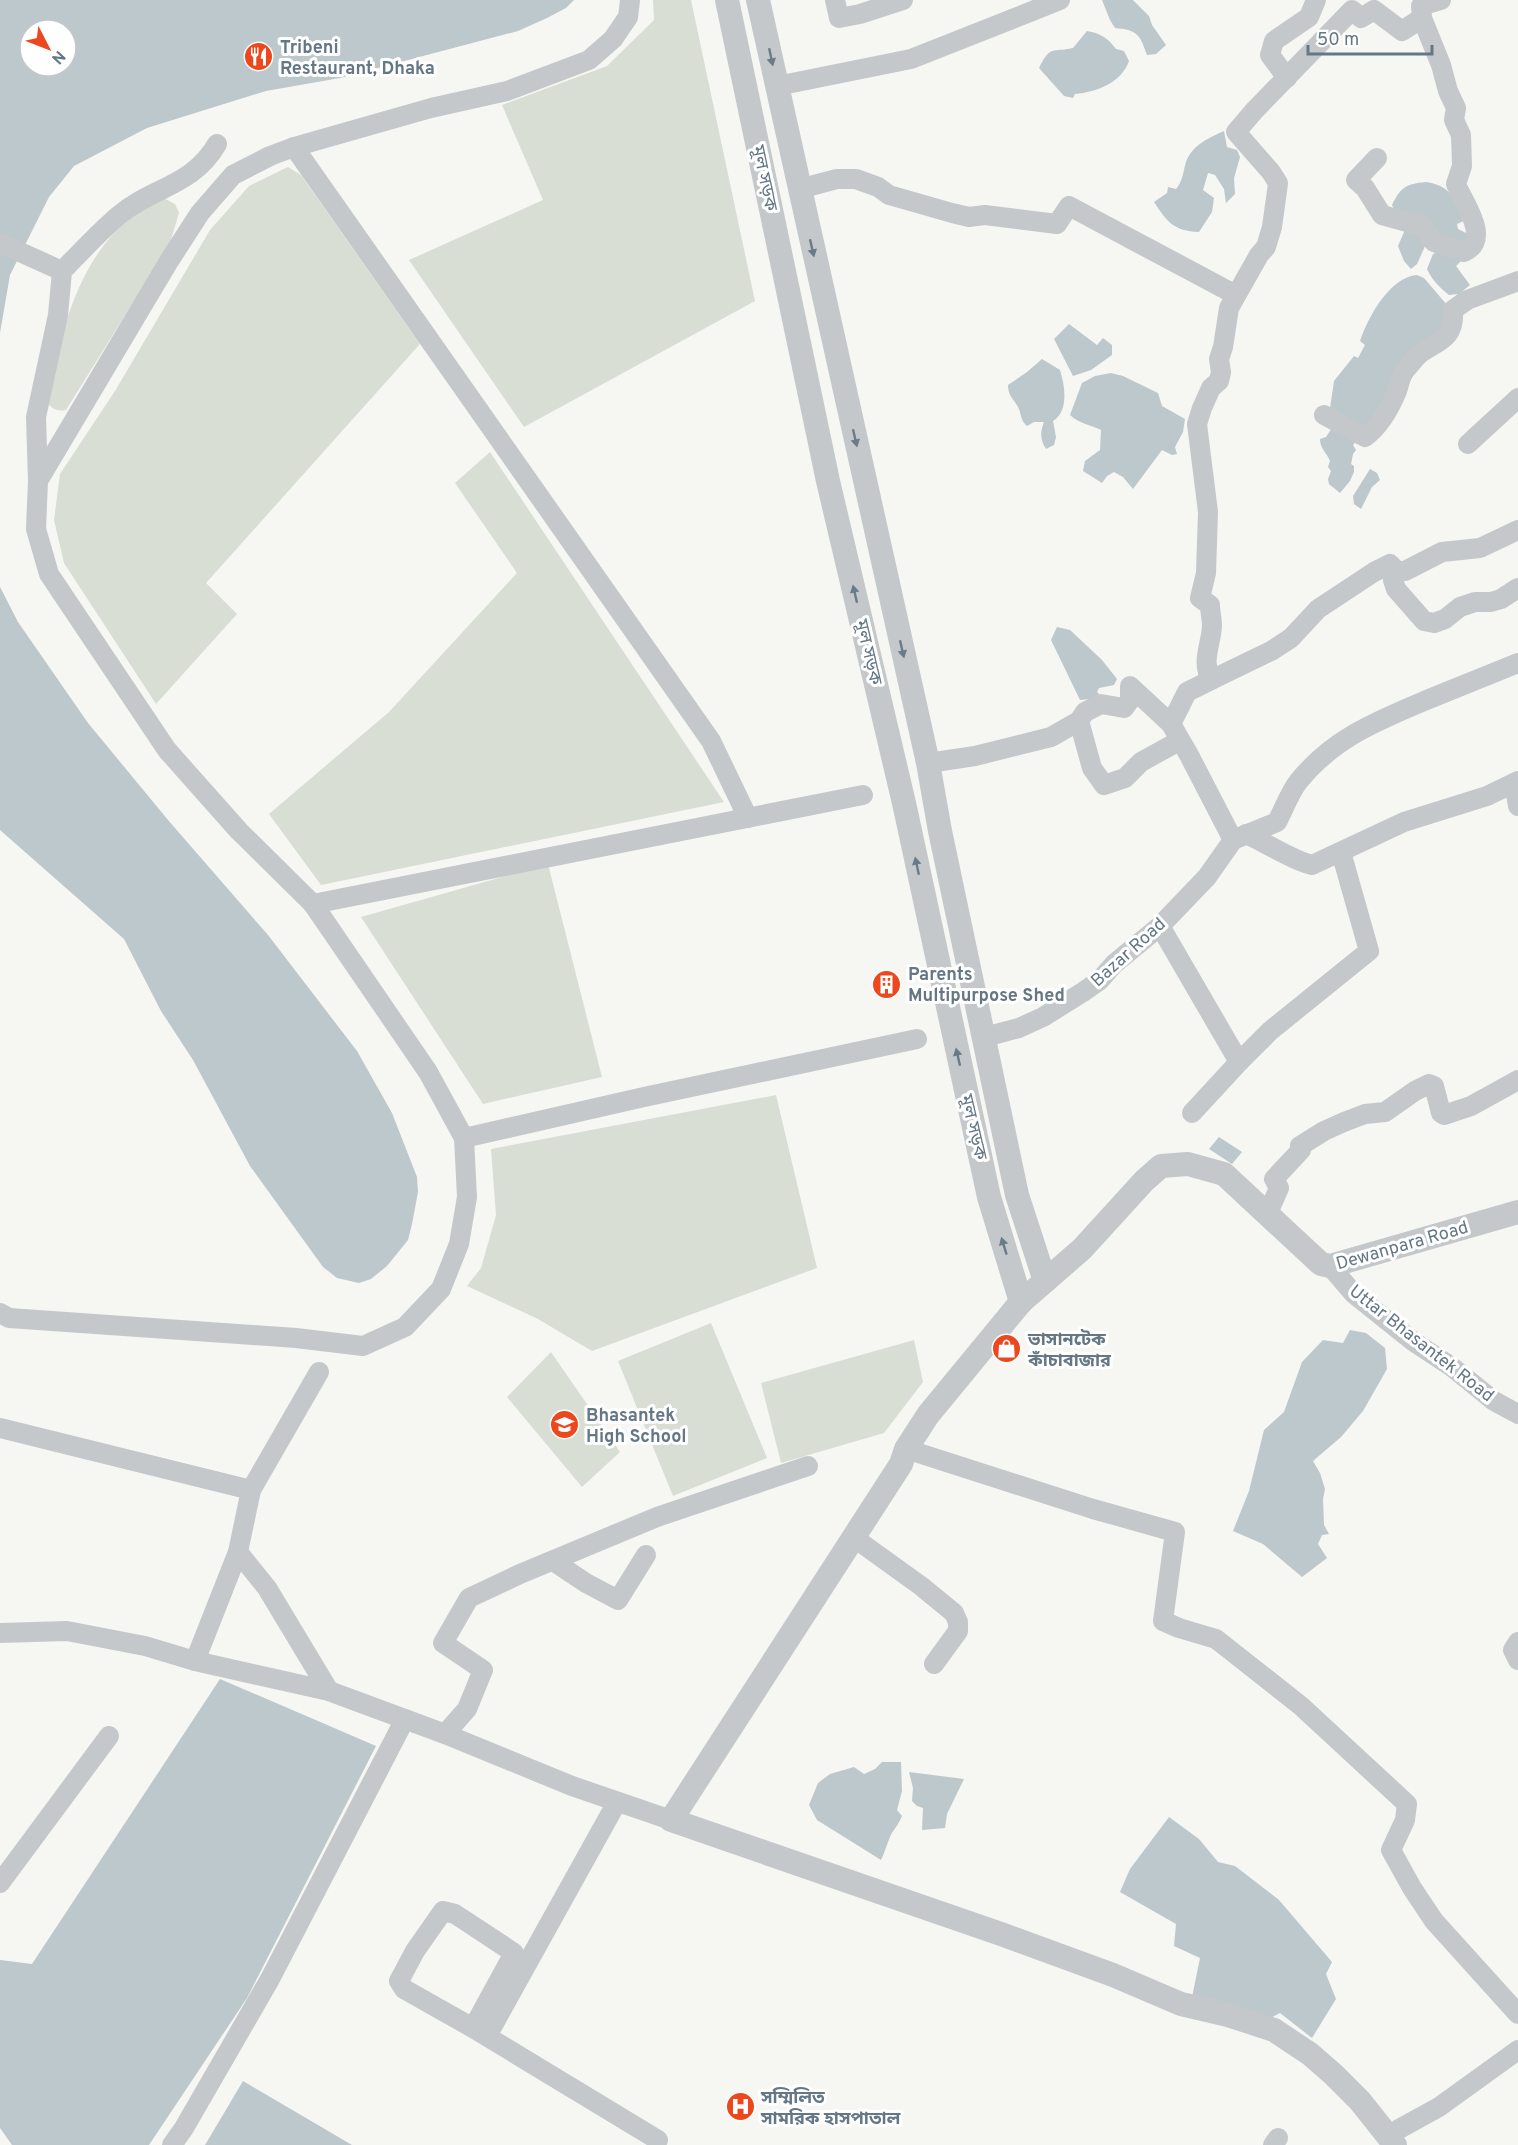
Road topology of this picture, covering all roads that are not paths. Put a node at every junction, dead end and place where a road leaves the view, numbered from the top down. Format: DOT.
graph roads {
  1 [pos="630,0"];
  2 [pos="727,0"];
  3 [pos="758,0"];
  4 [pos="835,0"];
  5 [pos="903,0"];
  6 [pos="1060,0"];
  7 [pos="1316,0"];
  8 [pos="1441,0"];
  9 [pos="1422,18"];
  10 [pos="1287,78"];
  11 [pos="777,86"];
  12 [pos="217,144"];
  13 [pos="294,147"];
  14 [pos="1377,158"];
  15 [pos="175,184"];
  16 [pos="799,189"];
  17 [pos="200,213"];
  18 [pos="0,243"];
  19 [pos="62,271"];
  20 [pos="1518,281"];
  21 [pos="1236,295"];
  22 [pos="1518,398"];
  23 [pos="1324,415"];
  24 [pos="1468,444"];
  25 [pos="38,481"];
  26 [pos="1518,530"];
  27 [pos="1397,571"];
  28 [pos="1518,588"];
  29 [pos="1518,663"];
  30 [pos="1211,680"];
  31 [pos="1079,721"];
  32 [pos="1175,732"];
  33 [pos="928,763"];
  34 [pos="1516,782"];
  35 [pos="863,795"];
  36 [pos="1518,806"];
  37 [pos="748,818"];
  38 [pos="940,831"];
  39 [pos="1240,837"];
  40 [pos="911,839"];
  41 [pos="1341,852"];
  42 [pos="313,904"];
  43 [pos="1160,926"];
  44 [pos="985,1037"];
  45 [pos="917,1039"];
  46 [pos="1239,1062"];
  47 [pos="1518,1080"];
  48 [pos="1192,1113"];
  49 [pos="464,1138"];
  50 [pos="1518,1212"];
  51 [pos="1268,1214"];
  52 [pos="1330,1266"];
  53 [pos="1045,1281"];
  54 [pos="1021,1302"];
  55 [pos="0,1313"];
  56 [pos="319,1372"];
  57 [pos="1518,1414"];
  58 [pos="0,1428"];
  59 [pos="906,1449"];
  60 [pos="808,1466"];
  61 [pos="251,1490"];
  62 [pos="853,1537"];
  63 [pos="238,1552"];
  64 [pos="646,1555"];
  65 [pos="553,1561"];
  66 [pos="0,1633"];
  67 [pos="1518,1642"];
  68 [pos="1518,1660"];
  69 [pos="195,1661"];
  70 [pos="934,1664"];
  71 [pos="329,1691"];
  72 [pos="405,1719"];
  73 [pos="445,1734"];
  74 [pos="109,1736"];
  75 [pos="617,1802"];
  76 [pos="671,1820"];
  77 [pos="0,1884"];
  78 [pos="1518,2014"];
  79 [pos="480,2032"];
  80 [pos="1518,2050"];
  81 [pos="658,2140"];
  82 [pos="1392,2142"];
  83 [pos="172,2145"];
  1 -- 13 [label="street"];
  40 -- 2 [label="street, মূল সড়ক, one-way"];
  3 -- 11 [label="street, মূল সড়ক, one-way"];
  4 -- 5 [label="street"];
  6 -- 11 [label="street"];
  7 -- 10 [label="street"];
  8 -- 9 [label="street"];
  9 -- 10 [label="street"];
  9 -- 14 [label="street"];
  10 -- 21 [label="street"];
  11 -- 16 [label="street, মূল সড়ক"];
  12 -- 15 [label="street"];
  13 -- 17 [label="street"];
  13 -- 37 [label="street"];
  15 -- 17 [label="street"];
  15 -- 19 [label="street"];
  16 -- 21 [label="street"];
  16 -- 33 [label="street, মূল সড়ক, one-way"];
  17 -- 25 [label="street"];
  18 -- 19 [label="street"];
  19 -- 25 [label="street"];
  20 -- 23 [label="street"];
  21 -- 30 [label="street"];
  22 -- 24 [label="street"];
  25 -- 42 [label="street"];
  26 -- 27 [label="street"];
  27 -- 28 [label="street"];
  27 -- 30 [label="street"];
  29 -- 39 [label="street"];
  30 -- 32 [label="street"];
  31 -- 32 [label="street"];
  31 -- 32 [label="street"];
  31 -- 33 [label="street"];
  32 -- 39 [label="street"];
  33 -- 38 [label="street, মূল সড়ক"];
  34 -- 36 [label="street"];
  34 -- 41 [label="street"];
  35 -- 37 [label="street"];
  37 -- 42 [label="street"];
  38 -- 40 [label="street"];
  38 -- 44 [label="street, মূল সড়ক"];
  39 -- 41 [label="street"];
  39 -- 43 [label="street, Bazar Road"];
  54 -- 40 [label="street, মূল সড়ক, one-way"];
  41 -- 46 [label="street"];
  42 -- 49 [label="street"];
  43 -- 44 [label="street, Bazar Road"];
  43 -- 46 [label="street"];
  44 -- 53 [label="street, মূল সড়ক"];
  45 -- 49 [label="street"];
  46 -- 48 [label="street"];
  47 -- 51 [label="street"];
  49 -- 55 [label="street"];
  50 -- 52 [label="street, Dewanpara Road"];
  51 -- 52 [label="street, Dewanpara Road"];
  51 -- 53 [label="street, Dewanpara Road"];
  52 -- 57 [label="street, Uttar Bhasantek Road"];
  53 -- 54 [label="street, Dewanpara Road"];
  54 -- 59 [label="street, Dewanpara Road"];
  56 -- 61 [label="street"];
  58 -- 61 [label="street"];
  59 -- 62 [label="street, Dewanpara Road"];
  59 -- 78 [label="street"];
  60 -- 65 [label="street"];
  61 -- 63 [label="street"];
  62 -- 70 [label="street"];
  62 -- 76 [label="street, Dewanpara Road"];
  63 -- 69 [label="street"];
  63 -- 71 [label="street"];
  64 -- 65 [label="street"];
  65 -- 73 [label="street"];
  66 -- 69 [label="street"];
  67 -- 68 [label="street"];
  69 -- 71 [label="street"];
  71 -- 72 [label="street"];
  72 -- 73 [label="street"];
  72 -- 83 [label="street"];
  73 -- 75 [label="street"];
  74 -- 77 [label="street"];
  75 -- 76 [label="street"];
  75 -- 79 [label="street"];
  76 -- 82 [label="street"];
  79 -- 79 [label="street"];
  79 -- 81 [label="street"];
  80 -- 82 [label="street"];
}
